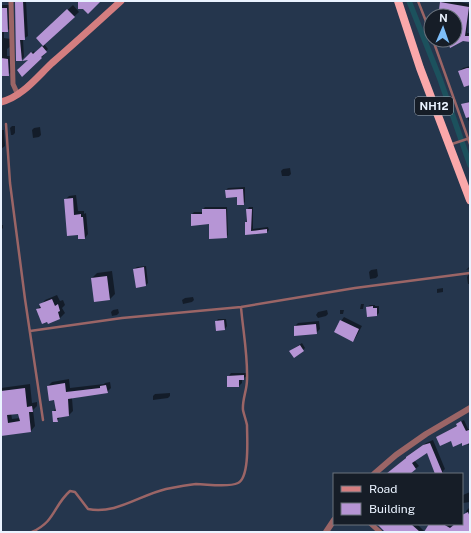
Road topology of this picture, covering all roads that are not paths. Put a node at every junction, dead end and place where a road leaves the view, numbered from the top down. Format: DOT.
graph roads {
  1 [pos="11,1"];
  2 [pos="121,1"];
  3 [pos="392,1"];
  4 [pos="398,1"];
  5 [pos="418,1"];
  6 [pos="401,12"];
  7 [pos="423,14"];
  8 [pos="436,48"];
  9 [pos="18,95"];
  10 [pos="1,102"];
  11 [pos="6,124"];
  12 [pos="468,139"];
  13 [pos="470,144"];
  14 [pos="449,145"];
  15 [pos="470,200"];
  16 [pos="470,273"];
  17 [pos="241,307"];
  18 [pos="30,331"];
  19 [pos="470,408"];
  20 [pos="43,420"];
  21 [pos="375,473"];
  22 [pos="333,522"];
  23 [pos="372,525"];
  24 [pos="32,532"];
  25 [pos="326,532"];
  26 [pos="380,532"];
  1 -- 9 [label="street"];
  2 -- 9 [label="main road"];
  3 -- 6 [label="highway"];
  4 -- 6 [label="highway, NH12"];
  5 -- 7 [label="lane"];
  6 -- 14 [label="highway, NH12"];
  8 -- 12 [label="lane"];
  9 -- 10 [label="main road"];
  11 -- 18 [label="lane"];
  12 -- 13 [label="lane"];
  12 -- 14 [label="lane"];
  14 -- 15 [label="highway, NH12"];
  16 -- 17 [label="lane"];
  17 -- 18 [label="lane"];
  17 -- 24 [label="lane"];
  18 -- 20 [label="lane"];
  19 -- 21 [label="street"];
  22 -- 25 [label="street"];
  23 -- 26 [label="street"];
}
